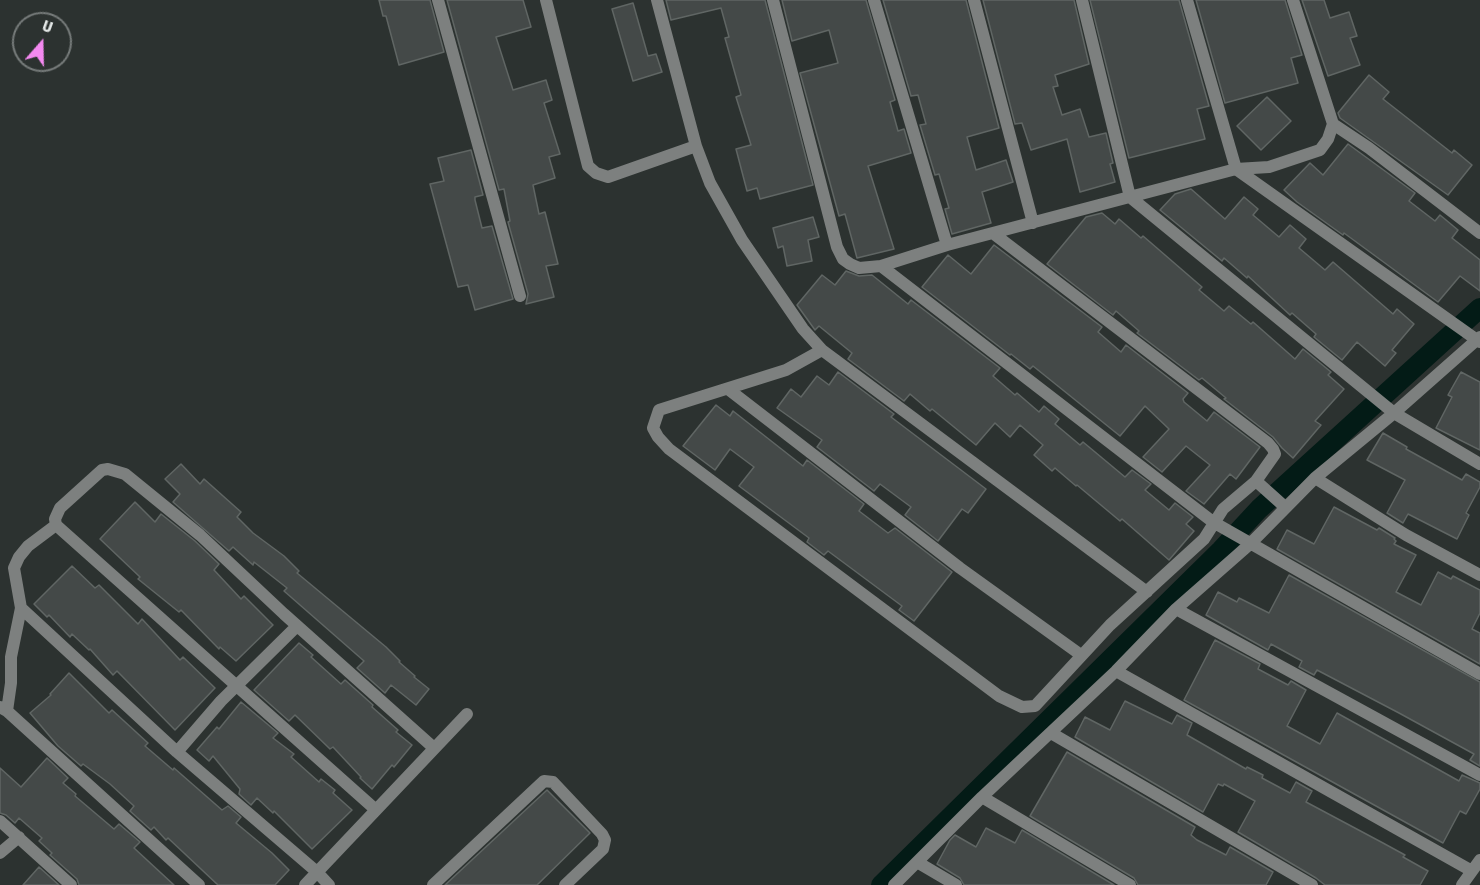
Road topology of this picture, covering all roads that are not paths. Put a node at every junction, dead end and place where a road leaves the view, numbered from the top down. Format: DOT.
graph roads {
  1 [pos="438,0"];
  2 [pos="546,0"];
  3 [pos="657,0"];
  4 [pos="773,0"];
  5 [pos="874,0"];
  6 [pos="974,0"];
  7 [pos="1082,0"];
  8 [pos="1187,0"];
  9 [pos="1293,0"];
  10 [pos="1333,124"];
  11 [pos="696,146"];
  12 [pos="1236,169"];
  13 [pos="1130,197"];
  14 [pos="1033,223"];
  15 [pos="1480,233"];
  16 [pos="994,234"];
  17 [pos="947,245"];
  18 [pos="881,266"];
  19 [pos="520,296"];
  20 [pos="1478,340"];
  21 [pos="822,350"];
  22 [pos="728,389"];
  23 [pos="1394,412"];
  24 [pos="1480,464"];
  25 [pos="1315,478"];
  26 [pos="1260,485"];
  27 [pos="1284,505"];
  28 [pos="1215,524"];
  29 [pos="56,525"];
  30 [pos="1245,542"];
  31 [pos="1480,575"];
  32 [pos="1147,592"];
  33 [pos="21,608"];
  34 [pos="1176,609"];
  35 [pos="297,626"];
  36 [pos="1081,655"];
  37 [pos="1116,671"];
  38 [pos="1480,674"];
  39 [pos="237,685"];
  40 [pos="3,709"];
  41 [pos="467,714"];
  42 [pos="1052,733"];
  43 [pos="434,748"];
  44 [pos="177,752"];
  45 [pos="1480,775"];
  46 [pos="982,797"];
  47 [pos="376,810"];
  48 [pos="0,821"];
  49 [pos="19,837"];
  50 [pos="0,853"];
  51 [pos="1480,860"];
  52 [pos="917,862"];
  53 [pos="1472,871"];
  54 [pos="317,872"];
  55 [pos="71,885"];
  56 [pos="199,885"];
  57 [pos="305,885"];
  58 [pos="329,885"];
  59 [pos="433,885"];
  60 [pos="565,885"];
  61 [pos="894,885"];
  62 [pos="956,885"];
  63 [pos="1130,885"];
  64 [pos="1312,885"];
  65 [pos="1462,885"];
  1 -- 19 [label="street"];
  2 -- 11 [label="street"];
  3 -- 11 [label="street"];
  4 -- 18 [label="street"];
  5 -- 17 [label="street"];
  6 -- 14 [label="street"];
  7 -- 13 [label="street"];
  8 -- 12 [label="street"];
  9 -- 10 [label="street"];
  10 -- 12 [label="street"];
  10 -- 15 [label="street"];
  11 -- 21 [label="street"];
  12 -- 13 [label="street"];
  12 -- 20 [label="street"];
  13 -- 14 [label="street"];
  13 -- 23 [label="street"];
  14 -- 16 [label="street"];
  16 -- 17 [label="street"];
  16 -- 26 [label="street"];
  17 -- 18 [label="street"];
  18 -- 28 [label="street"];
  20 -- 23 [label="street"];
  21 -- 22 [label="street"];
  21 -- 32 [label="street"];
  22 -- 36 [label="street"];
  22 -- 36 [label="street"];
  23 -- 24 [label="street"];
  23 -- 25 [label="street"];
  25 -- 27 [label="street"];
  25 -- 31 [label="street"];
  26 -- 27 [label="street"];
  26 -- 28 [label="street"];
  27 -- 30 [label="street"];
  28 -- 30 [label="street"];
  28 -- 32 [label="street"];
  29 -- 33 [label="street"];
  29 -- 35 [label="street"];
  29 -- 39 [label="street"];
  30 -- 34 [label="street"];
  30 -- 38 [label="street"];
  32 -- 36 [label="street"];
  33 -- 40 [label="street"];
  33 -- 44 [label="street"];
  34 -- 37 [label="street"];
  34 -- 45 [label="street"];
  35 -- 39 [label="street"];
  35 -- 43 [label="street"];
  37 -- 42 [label="street"];
  37 -- 53 [label="street"];
  39 -- 44 [label="street"];
  39 -- 47 [label="street"];
  40 -- 56 [label="street"];
  41 -- 43 [label="street"];
  42 -- 46 [label="street"];
  42 -- 64 [label="street"];
  43 -- 47 [label="street"];
  44 -- 54 [label="street"];
  46 -- 52 [label="street"];
  46 -- 63 [label="street"];
  47 -- 54 [label="street"];
  48 -- 49 [label="street"];
  49 -- 50 [label="street"];
  49 -- 55 [label="street"];
  51 -- 53 [label="street"];
  52 -- 61 [label="street"];
  52 -- 62 [label="street"];
  53 -- 65 [label="street"];
  54 -- 57 [label="street"];
  54 -- 58 [label="street"];
  59 -- 60 [label="street"];
}
